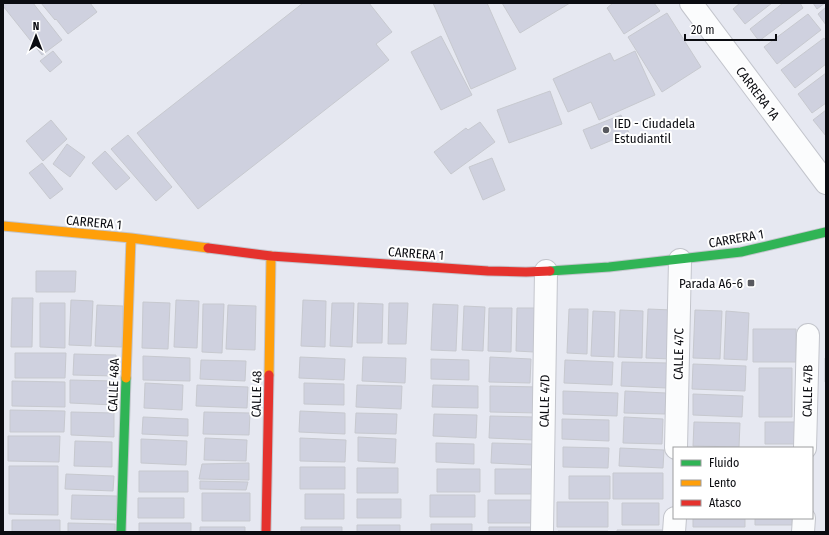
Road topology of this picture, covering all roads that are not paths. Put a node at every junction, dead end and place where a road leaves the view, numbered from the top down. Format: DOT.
graph roads {
  1 [pos="691,3"];
  2 [pos="826,183"];
  3 [pos="3,226"];
  4 [pos="826,232"];
  5 [pos="131,238"];
  6 [pos="271,256"];
  7 [pos="680,260"];
  8 [pos="546,271"];
  9 [pos="808,335"];
  10 [pos="676,447"];
  11 [pos="805,447"];
  12 [pos="674,519"];
  13 [pos="804,519"];
  14 [pos="121,532"];
  15 [pos="266,532"];
  16 [pos="542,532"];
  17 [pos="674,532"];
  18 [pos="803,532"];
  1 -- 2 [label="street, CARRERA 1A"];
  3 -- 5 [label="street, CARRERA 1"];
  4 -- 7 [label="street, CARRERA 1"];
  5 -- 6 [label="street, CARRERA 1"];
  5 -- 14 [label="street, CALLE 48A"];
  6 -- 8 [label="street, CARRERA 1"];
  6 -- 15 [label="street, CALLE 48"];
  7 -- 8 [label="street, CARRERA 1"];
  7 -- 10 [label="street, CALLE 47C"];
  8 -- 16 [label="street, CALLE 47D"];
  9 -- 11 [label="street, CALLE 47B"];
  12 -- 17 [label="street"];
  13 -- 18 [label="street"];
}
